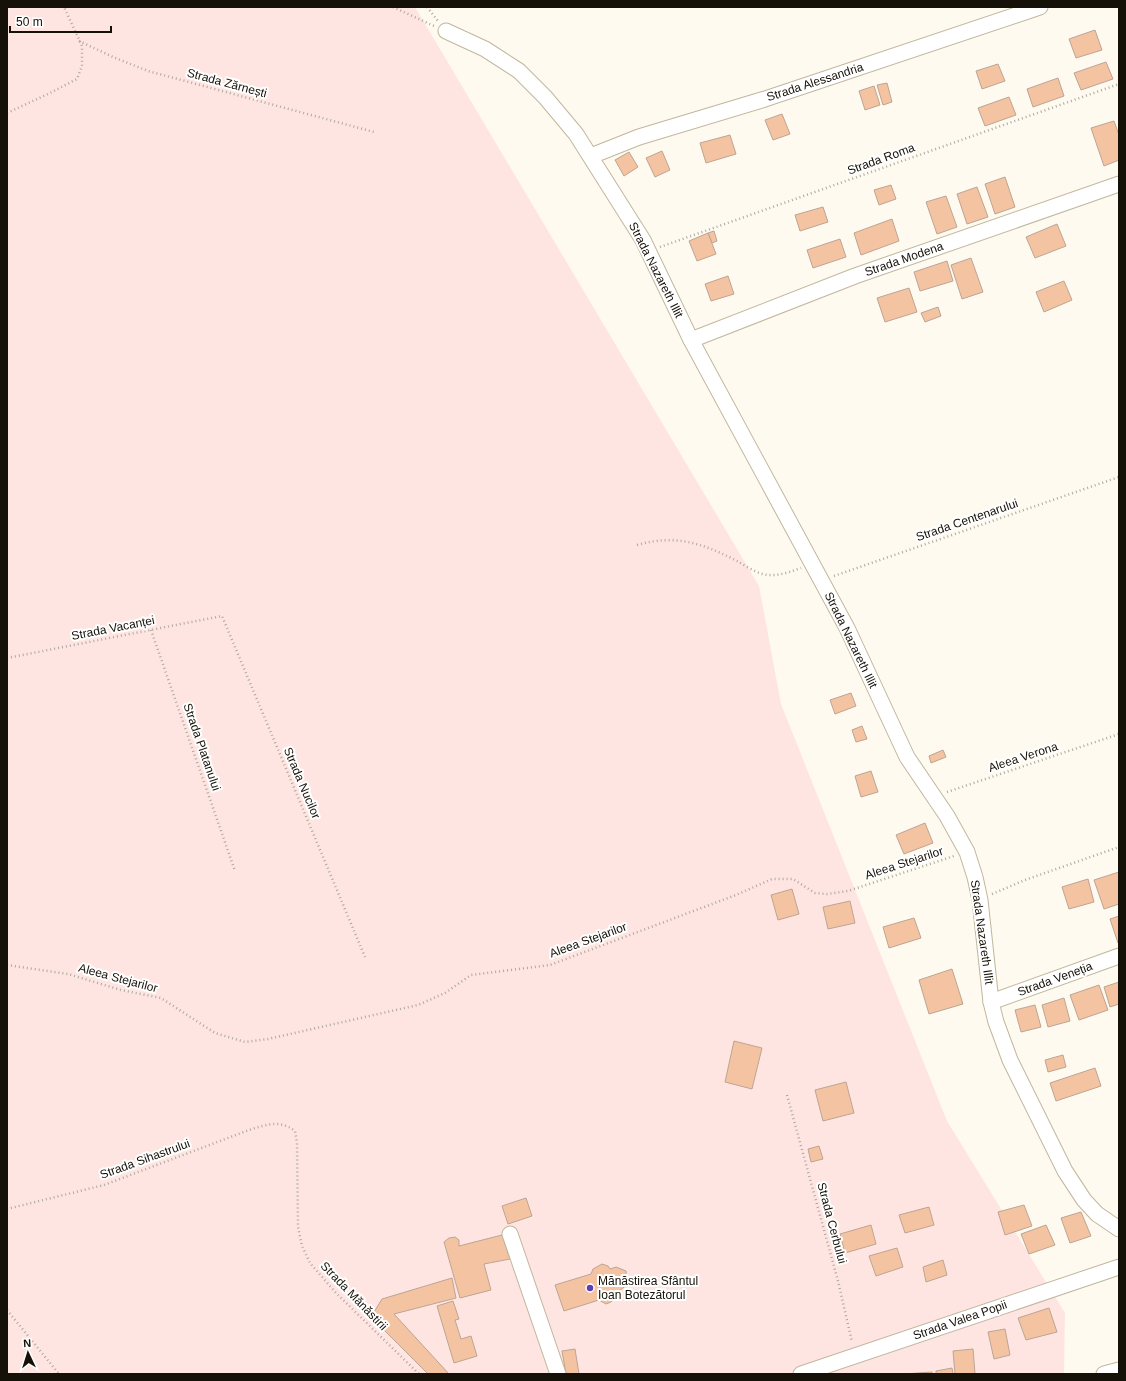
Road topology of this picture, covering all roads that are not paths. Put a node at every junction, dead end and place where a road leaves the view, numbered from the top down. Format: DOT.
graph roads {
  1 [pos="1040,7"];
  2 [pos="446,31"];
  3 [pos="591,156"];
  4 [pos="1119,184"];
  5 [pos="691,340"];
  6 [pos="1119,956"];
  7 [pos="992,1002"];
  8 [pos="1119,1229"];
  9 [pos="510,1234"];
  10 [pos="1119,1267"];
  11 [pos="1119,1370"];
  12 [pos="558,1374"];
  13 [pos="801,1374"];
  14 [pos="1104,1374"];
  1 -- 3 [label="street, Strada Alessandria"];
  2 -- 3 [label="street, Strada Nazareth Illit"];
  3 -- 5 [label="street, Strada Nazareth Illit"];
  4 -- 5 [label="street, Strada Modena"];
  5 -- 7 [label="street, Strada Nazareth Illit"];
  6 -- 7 [label="street, Strada Veneția"];
  7 -- 8 [label="street, Strada Nazareth Illit"];
  9 -- 12 [label="street"];
  10 -- 13 [label="street, Strada Valea Popii"];
  11 -- 14 [label="street"];
}
